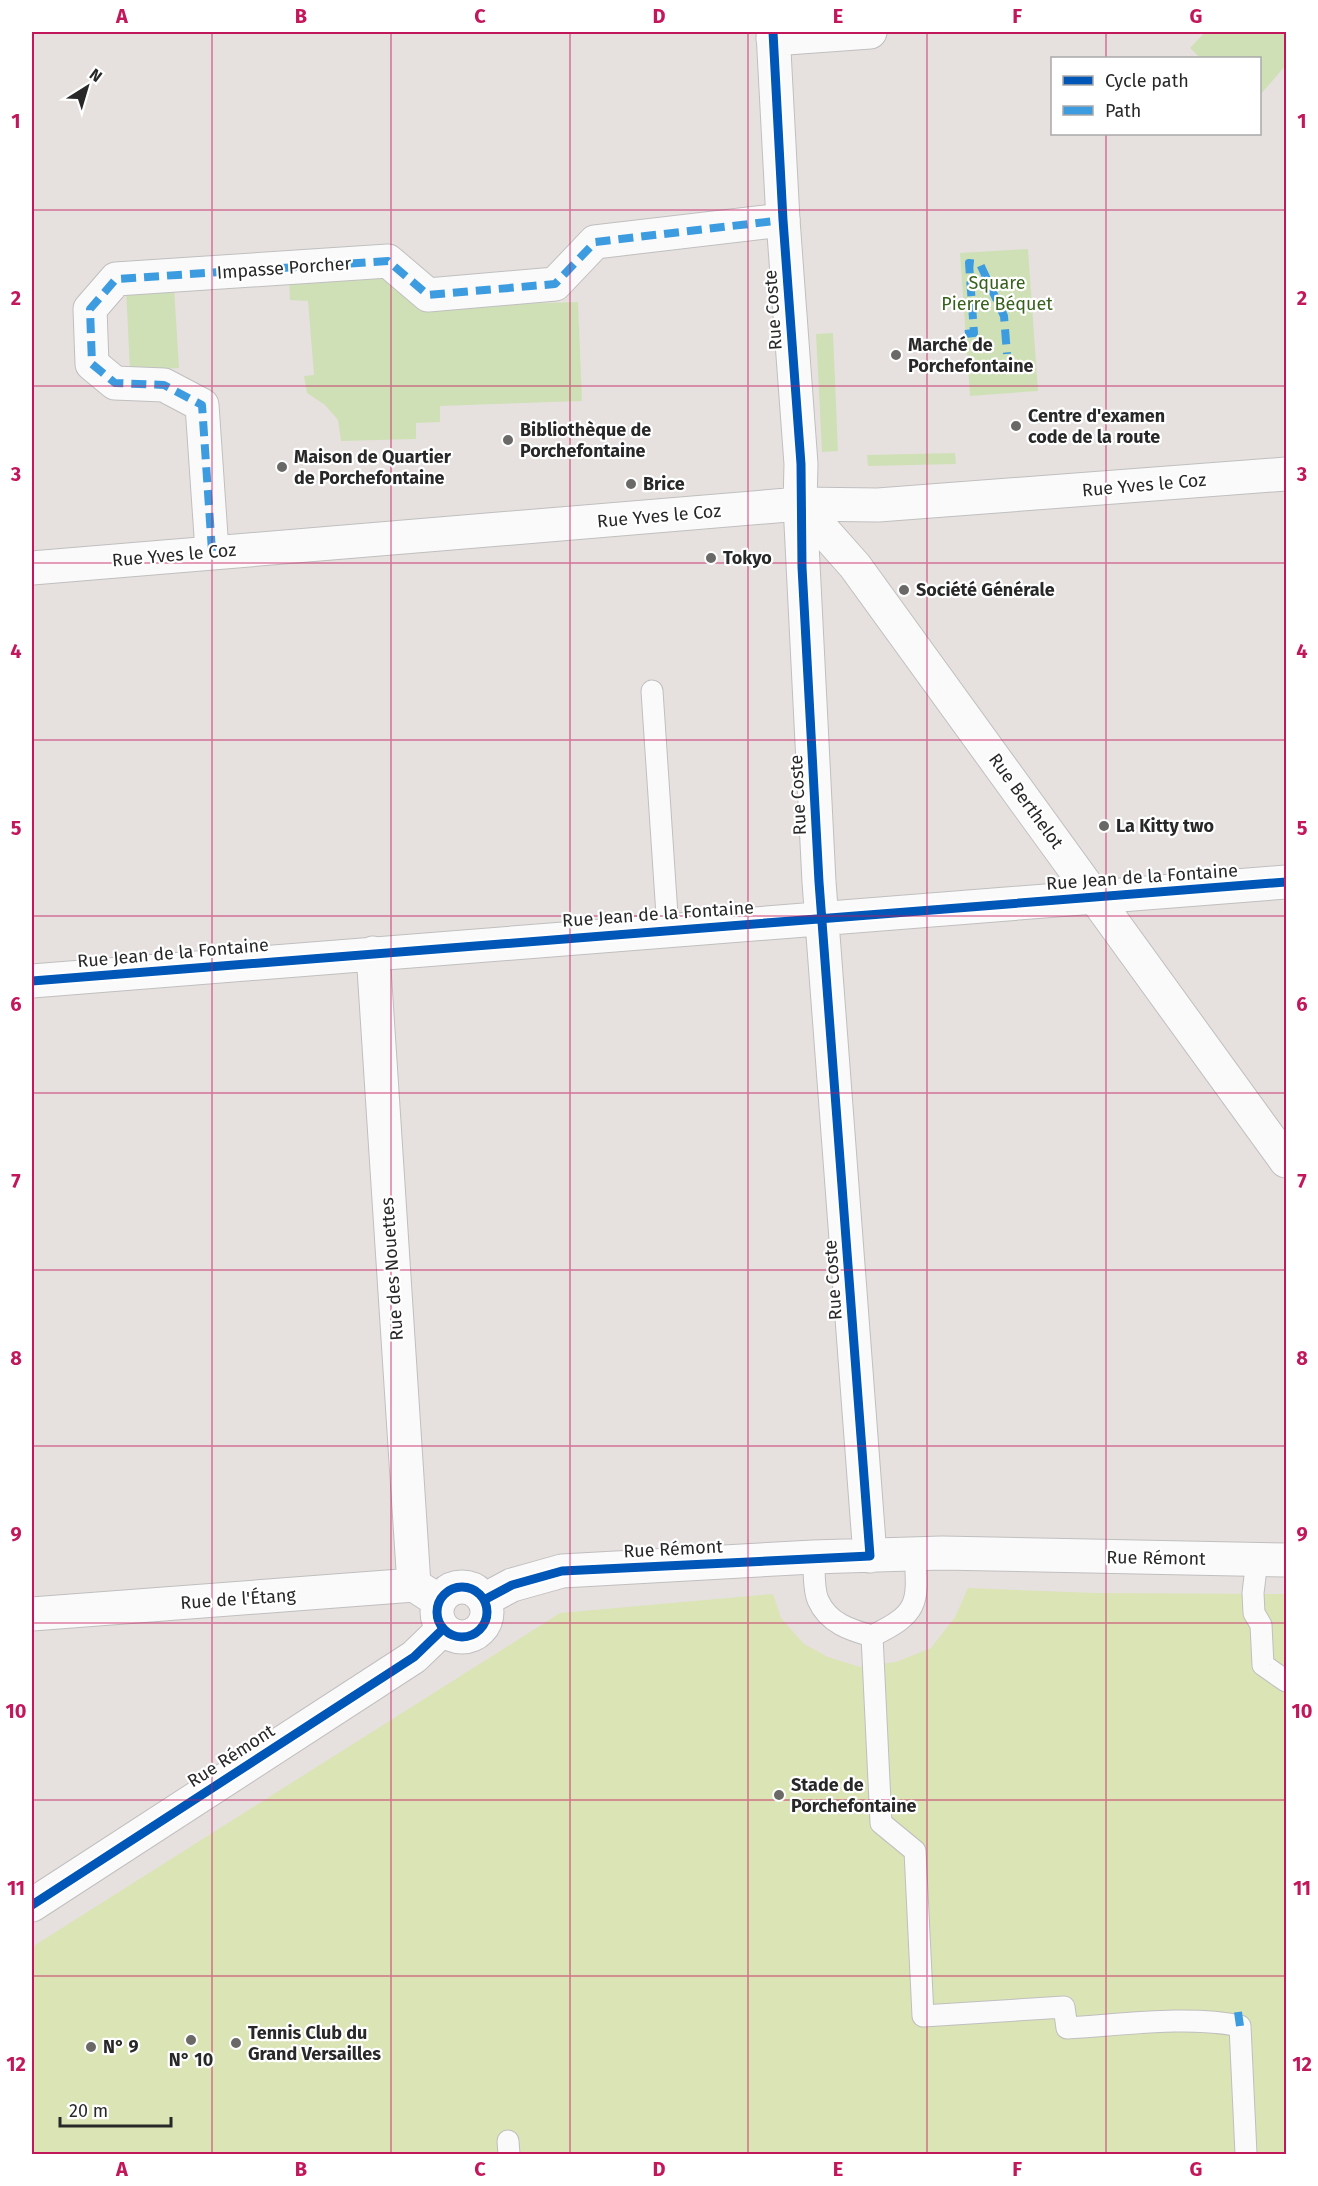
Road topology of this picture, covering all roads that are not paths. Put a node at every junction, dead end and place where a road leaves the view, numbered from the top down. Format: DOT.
graph roads {
  1 [pos="870,32"];
  2 [pos="773,35"];
  3 [pos="783,220"];
  4 [pos="1287,474"];
  5 [pos="800,504"];
  6 [pos="212,551"];
  7 [pos="32,568"];
  8 [pos="652,691"];
  9 [pos="1287,882"];
  10 [pos="1096,898"];
  11 [pos="823,918"];
  12 [pos="668,930"];
  13 [pos="373,953"];
  14 [pos="32,981"];
  15 [pos="1287,1161"];
  16 [pos="915,1553"];
  17 [pos="870,1556"];
  18 [pos="813,1557"];
  19 [pos="1272,1560"];
  20 [pos="432,1605"];
  21 [pos="32,1614"];
  22 [pos="872,1636"];
  23 [pos="1287,1682"];
  24 [pos="32,1905"];
  25 [pos="1246,2154"];
  1 -- 2 [label="street"];
  2 -- 3 [label="street, Rue Coste"];
  3 -- 5 [label="street, Rue Coste"];
  3 -- 6 [label="street, Impasse Porcher"];
  4 -- 5 [label="street, Rue Yves le Coz"];
  5 -- 6 [label="street, Rue Yves le Coz"];
  5 -- 10 [label="street, Rue Berthelot"];
  5 -- 11 [label="street, Rue Coste"];
  6 -- 7 [label="street, Rue Yves le Coz"];
  8 -- 12 [label="lane"];
  9 -- 10 [label="street, Rue Jean de la Fontaine"];
  10 -- 11 [label="street, Rue Jean de la Fontaine"];
  10 -- 15 [label="street, Rue Berthelot"];
  11 -- 12 [label="street, Rue Jean de la Fontaine"];
  11 -- 17 [label="street, Rue Coste"];
  12 -- 13 [label="street, Rue Jean de la Fontaine"];
  13 -- 14 [label="street, Rue Jean de la Fontaine"];
  13 -- 20 [label="street, Rue des Nouettes"];
  16 -- 17 [label="street, Rue Rémont"];
  16 -- 19 [label="street, Rue Rémont"];
  16 -- 22 [label="lane"];
  17 -- 18 [label="street, Rue Rémont"];
  18 -- 20 [label="street, Rue Rémont"];
  18 -- 22 [label="lane"];
  19 -- 23 [label="lane, Rue Rémont"];
  20 -- 21 [label="street, Rue de l'Étang"];
  20 -- 24 [label="street, Rue Rémont"];
  22 -- 25 [label="lane"];
}
